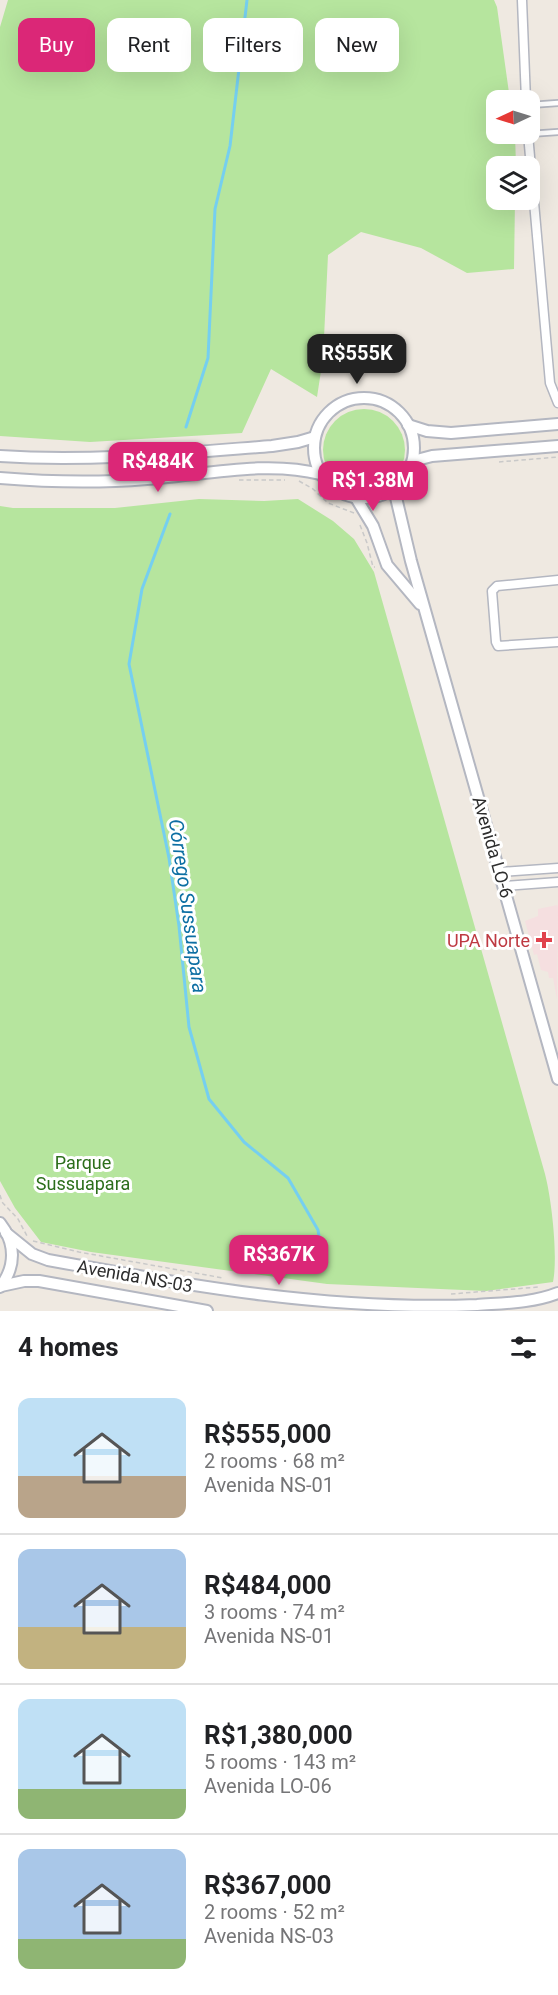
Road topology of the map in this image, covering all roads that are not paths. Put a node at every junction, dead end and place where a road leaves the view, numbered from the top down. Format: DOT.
graph roads {
  1 [pos="522,0"];
  2 [pos="525,90"];
  3 [pos="558,103"];
  4 [pos="540,104"];
  5 [pos="558,132"];
  6 [pos="540,133"];
  7 [pos="529,144"];
  8 [pos="558,403"];
  9 [pos="558,424"];
  10 [pos="408,425"];
  11 [pos="315,437"];
  12 [pos="558,446"];
  13 [pos="0,456"];
  14 [pos="412,461"];
  15 [pos="321,474"];
  16 [pos="0,478"];
  17 [pos="394,489"];
  18 [pos="356,498"];
  19 [pos="558,580"];
  20 [pos="428,616"];
  21 [pos="558,642"];
  22 [pos="558,868"];
  23 [pos="500,872"];
  24 [pos="558,882"];
  25 [pos="504,886"];
  26 [pos="558,1079"];
  27 [pos="3,1228"];
  28 [pos="0,1287"];
  29 [pos="558,1293"];
  30 [pos="207,1311"];
  1 -- 2 [label="street"];
  3 -- 4 [label="lane"];
  5 -- 6 [label="lane"];
  7 -- 8 [label="street"];
  9 -- 10 [label="street"];
  10 -- 11 [label="street"];
  10 -- 14 [label="street"];
  11 -- 13 [label="street"];
  11 -- 15 [label="street"];
  12 -- 14 [label="street"];
  14 -- 17 [label="street"];
  15 -- 16 [label="street"];
  15 -- 18 [label="street"];
  17 -- 18 [label="street"];
  17 -- 20 [label="street, Avenida LO-6"];
  18 -- 20 [label="street"];
  19 -- 21 [label="street"];
  20 -- 23 [label="street, Avenida LO-6"];
  22 -- 23 [label="street"];
  23 -- 25 [label="street, Avenida LO-6"];
  24 -- 25 [label="street"];
  25 -- 26 [label="street, Avenida LO-6"];
  27 -- 28 [label="street, Avenida NS-03"];
  27 -- 29 [label="street, Avenida NS-03"];
  28 -- 30 [label="street, Avenida NS-03"];
}
